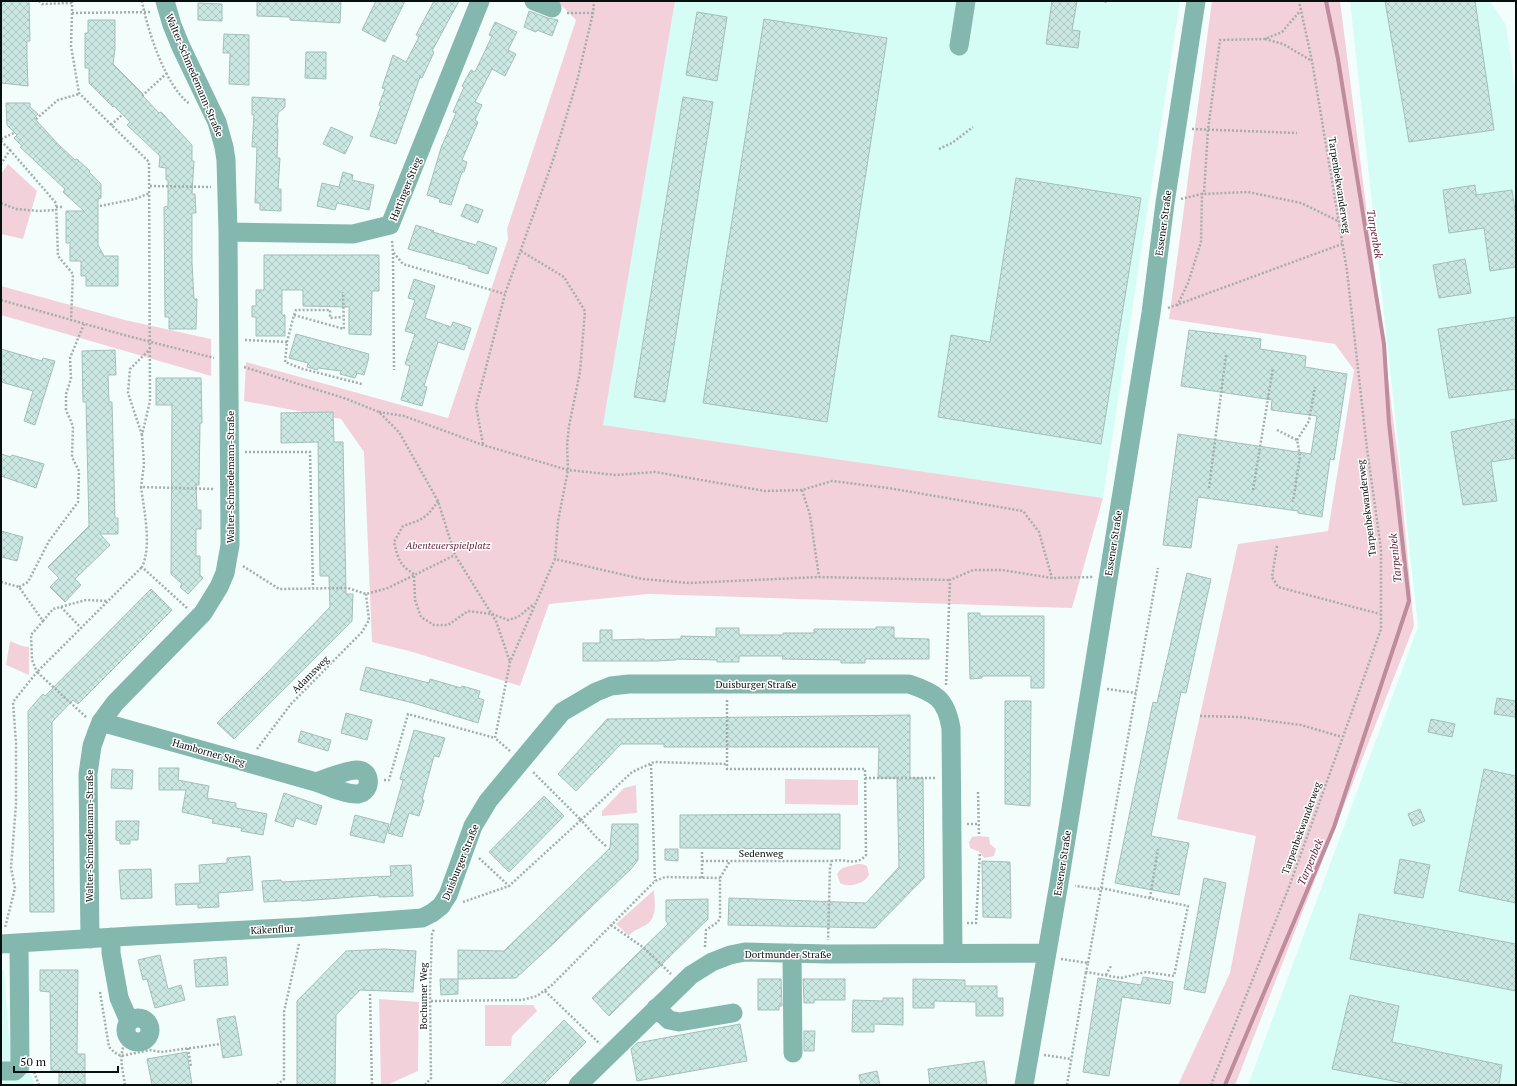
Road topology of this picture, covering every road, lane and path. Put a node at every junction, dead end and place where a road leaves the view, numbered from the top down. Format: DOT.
graph roads {
  1 [pos="39,1"];
  2 [pos="142,1"];
  3 [pos="480,1"];
  4 [pos="534,1"];
  5 [pos="594,1"];
  6 [pos="966,1"];
  7 [pos="1196,1"];
  8 [pos="1299,1"];
  9 [pos="72,2"];
  10 [pos="167,6"];
  11 [pos="552,8"];
  12 [pos="1300,10"];
  13 [pos="144,12"];
  14 [pos="72,13"];
  15 [pos="593,13"];
  16 [pos="1265,39"];
  17 [pos="959,46"];
  18 [pos="1312,61"];
  19 [pos="167,73"];
  20 [pos="80,94"];
  21 [pos="142,96"];
  22 [pos="193,106"];
  23 [pos="122,115"];
  24 [pos="36,119"];
  25 [pos="111,125"];
  26 [pos="974,127"];
  27 [pos="1177,128"];
  28 [pos="1208,129"];
  29 [pos="14,133"];
  30 [pos="1297,133"];
  31 [pos="1,140"];
  32 [pos="940,149"];
  33 [pos="10,150"];
  34 [pos="1,164"];
  35 [pos="150,186"];
  36 [pos="227,187"];
  37 [pos="150,193"];
  38 [pos="1202,194"];
  39 [pos="1,202"];
  40 [pos="1165,203"];
  41 [pos="100,206"];
  42 [pos="64,207"];
  43 [pos="56,209"];
  44 [pos="1338,221"];
  45 [pos="390,225"];
  46 [pos="228,232"];
  47 [pos="1342,244"];
  48 [pos="521,251"];
  49 [pos="393,252"];
  50 [pos="343,292"];
  51 [pos="505,294"];
  52 [pos="1,300"];
  53 [pos="1177,306"];
  54 [pos="1151,313"];
  55 [pos="294,315"];
  56 [pos="344,317"];
  57 [pos="71,320"];
  58 [pos="84,324"];
  59 [pos="228,339"];
  60 [pos="150,342"];
  61 [pos="286,342"];
  62 [pos="150,349"];
  63 [pos="1226,355"];
  64 [pos="223,361"];
  65 [pos="1272,368"];
  66 [pos="394,370"];
  67 [pos="362,384"];
  68 [pos="1315,387"];
  69 [pos="379,412"];
  70 [pos="1277,430"];
  71 [pos="142,435"];
  72 [pos="1297,440"];
  73 [pos="483,445"];
  74 [pos="230,452"];
  75 [pos="568,470"];
  76 [pos="141,487"];
  77 [pos="1210,488"];
  78 [pos="230,490"];
  79 [pos="802,490"];
  80 [pos="1253,490"];
  81 [pos="438,501"];
  82 [pos="1293,502"];
  83 [pos="1277,546"];
  84 [pos="455,555"];
  85 [pos="228,557"];
  86 [pos="555,558"];
  87 [pos="142,567"];
  88 [pos="1158,568"];
  89 [pos="414,574"];
  90 [pos="1108,576"];
  91 [pos="819,577"];
  92 [pos="1052,578"];
  93 [pos="950,580"];
  94 [pos="1,582"];
  95 [pos="19,587"];
  96 [pos="313,588"];
  97 [pos="366,594"];
  98 [pos="108,601"];
  99 [pos="535,604"];
  100 [pos="61,607"];
  101 [pos="492,614"];
  102 [pos="1380,614"];
  103 [pos="198,618"];
  104 [pos="43,622"];
  105 [pos="81,628"];
  106 [pos="510,662"];
  107 [pos="38,672"];
  108 [pos="726,684"];
  109 [pos="1090,686"];
  110 [pos="1136,693"];
  111 [pos="945,705"];
  112 [pos="1200,716"];
  113 [pos="101,722"];
  114 [pos="1342,737"];
  115 [pos="495,738"];
  116 [pos="522,761"];
  117 [pos="252,764"];
  118 [pos="651,764"];
  119 [pos="727,764"];
  120 [pos="865,778"];
  121 [pos="952,778"];
  122 [pos="369,781"];
  123 [pos="978,792"];
  124 [pos="581,820"];
  125 [pos="979,836"];
  126 [pos="466,846"];
  127 [pos="606,846"];
  128 [pos="1158,849"];
  129 [pos="702,851"];
  130 [pos="980,852"];
  131 [pos="702,861"];
  132 [pos="730,861"];
  133 [pos="832,861"];
  134 [pos="702,878"];
  135 [pos="720,878"];
  136 [pos="656,881"];
  137 [pos="1059,883"];
  138 [pos="509,886"];
  139 [pos="1101,888"];
  140 [pos="1150,898"];
  141 [pos="436,910"];
  142 [pos="963,923"];
  143 [pos="611,925"];
  144 [pos="302,928"];
  145 [pos="110,937"];
  146 [pos="90,939"];
  147 [pos="8,940"];
  148 [pos="792,953"];
  149 [pos="953,953"];
  150 [pos="828,954"];
  151 [pos="1047,955"];
  152 [pos="712,962"];
  153 [pos="1088,963"];
  154 [pos="1111,966"];
  155 [pos="1086,972"];
  156 [pos="1106,975"];
  157 [pos="681,984"];
  158 [pos="545,990"];
  159 [pos="370,994"];
  160 [pos="431,1001"];
  161 [pos="656,1008"];
  162 [pos="733,1013"];
  163 [pos="128,1029"];
  164 [pos="221,1044"];
  165 [pos="188,1048"];
  166 [pos="1030,1053"];
  167 [pos="610,1054"];
  168 [pos="793,1054"];
  169 [pos="121,1056"];
  170 [pos="1071,1059"];
  171 [pos="32,1066"];
  172 [pos="191,1066"];
  173 [pos="1,1071"];
  174 [pos="39,1085"];
  175 [pos="125,1085"];
  176 [pos="278,1085"];
  177 [pos="372,1085"];
  178 [pos="425,1085"];
  179 [pos="578,1085"];
  180 [pos="1024,1085"];
  181 [pos="1067,1085"];
  182 [pos="1211,1085"];
  1 -- 9 [label="path"];
  2 -- 13 [label="path"];
  3 -- 45 [label="street, Hattinger Stieg"];
  4 -- 11 [label="street"];
  5 -- 15 [label="path"];
  6 -- 17 [label="street"];
  7 -- 27 [label="street, Essener Straße"];
  8 -- 12 [label="path, Tarpenbekwanderweg"];
  9 -- 14 [label="path"];
  10 -- 13 [label="path"];
  10 -- 36 [label="street, Walter-Schmedemann-Straße"];
  11 -- 15 [label="path"];
  12 -- 16 [label="path"];
  12 -- 18 [label="path, Tarpenbekwanderweg"];
  13 -- 14 [label="path"];
  13 -- 19 [label="path"];
  14 -- 20 [label="path"];
  15 -- 48 [label="path"];
  16 -- 18 [label="path"];
  16 -- 28 [label="path"];
  18 -- 44 [label="path, Tarpenbekwanderweg"];
  19 -- 21 [label="path"];
  19 -- 22 [label="path"];
  20 -- 24 [label="path"];
  20 -- 25 [label="path"];
  23 -- 25 [label="path"];
  25 -- 35 [label="path"];
  26 -- 32 [label="path"];
  27 -- 28 [label="path"];
  27 -- 40 [label="street, Essener Straße"];
  28 -- 30 [label="path"];
  28 -- 38 [label="path"];
  29 -- 31 [label="path"];
  31 -- 33 [label="path"];
  33 -- 34 [label="path"];
  33 -- 43 [label="path"];
  35 -- 36 [label="path"];
  35 -- 37 [label="path"];
  36 -- 46 [label="street, Walter-Schmedemann-Straße"];
  37 -- 41 [label="path"];
  37 -- 60 [label="path"];
  38 -- 40 [label="path"];
  38 -- 44 [label="path"];
  38 -- 53 [label="path"];
  39 -- 43 [label="path"];
  40 -- 54 [label="street, Essener Straße"];
  42 -- 43 [label="path"];
  43 -- 57 [label="path"];
  44 -- 47 [label="path, Tarpenbekwanderweg"];
  45 -- 46 [label="street, Hattinger Stieg"];
  45 -- 49 [label="path"];
  46 -- 59 [label="street, Walter-Schmedemann-Straße"];
  47 -- 53 [label="path"];
  47 -- 102 [label="path, Tarpenbekwanderweg"];
  48 -- 51 [label="path"];
  48 -- 75 [label="path"];
  49 -- 51 [label="path"];
  49 -- 66 [label="path"];
  50 -- 56 [label="path"];
  51 -- 73 [label="path"];
  52 -- 57 [label="path"];
  53 -- 54 [label="path"];
  54 -- 90 [label="street, Essener Straße"];
  55 -- 56 [label="path"];
  55 -- 56 [label="path"];
  55 -- 61 [label="path"];
  57 -- 58 [label="path"];
  58 -- 60 [label="path"];
  58 -- 95 [label="path"];
  59 -- 61 [label="path"];
  59 -- 64 [label="street, Walter-Schmedemann-Straße"];
  60 -- 62 [label="path"];
  60 -- 64 [label="path"];
  61 -- 67 [label="path"];
  62 -- 71 [label="path"];
  62 -- 71 [label="path"];
  63 -- 77 [label="path"];
  64 -- 69 [label="path"];
  64 -- 74 [label="street, Walter-Schmedemann-Straße"];
  65 -- 80 [label="path"];
  68 -- 72 [label="path"];
  69 -- 73 [label="path"];
  69 -- 81 [label="path"];
  70 -- 72 [label="path"];
  71 -- 76 [label="path"];
  72 -- 82 [label="path"];
  73 -- 75 [label="path"];
  74 -- 78 [label="street, Walter-Schmedemann-Straße"];
  74 -- 96 [label="path"];
  75 -- 79 [label="path"];
  75 -- 86 [label="path"];
  76 -- 78 [label="path"];
  76 -- 87 [label="path"];
  78 -- 85 [label="street, Walter-Schmedemann-Straße"];
  79 -- 91 [label="path"];
  79 -- 92 [label="path"];
  81 -- 84 [label="path"];
  81 -- 89 [label="path"];
  83 -- 102 [label="path"];
  84 -- 89 [label="path"];
  84 -- 101 [label="path"];
  85 -- 96 [label="path"];
  85 -- 103 [label="street, Walter-Schmedemann-Straße"];
  86 -- 91 [label="path"];
  86 -- 99 [label="path"];
  87 -- 98 [label="path"];
  87 -- 103 [label="path"];
  88 -- 110 [label="path"];
  89 -- 97 [label="path"];
  89 -- 101 [label="path"];
  90 -- 92 [label="path"];
  90 -- 109 [label="street, Essener Straße"];
  91 -- 93 [label="path"];
  92 -- 93 [label="path"];
  93 -- 111 [label="path"];
  94 -- 95 [label="path"];
  95 -- 104 [label="path"];
  96 -- 97 [label="path"];
  97 -- 117 [label="path, Adamsweg"];
  98 -- 100 [label="path"];
  98 -- 105 [label="path"];
  99 -- 101 [label="path"];
  99 -- 106 [label="path"];
  100 -- 104 [label="path"];
  100 -- 105 [label="path"];
  101 -- 106 [label="path"];
  102 -- 114 [label="path, Tarpenbekwanderweg"];
  103 -- 113 [label="street, Walter-Schmedemann-Straße"];
  104 -- 107 [label="path"];
  105 -- 107 [label="path"];
  106 -- 115 [label="path"];
  107 -- 113 [label="path"];
  107 -- 147 [label="path"];
  108 -- 111 [label="street, Duisburger Straße"];
  108 -- 116 [label="street, Duisburger Straße"];
  108 -- 119 [label="path"];
  109 -- 110 [label="path"];
  109 -- 137 [label="street, Essener Straße"];
  110 -- 139 [label="path"];
  111 -- 121 [label="street"];
  112 -- 114 [label="path"];
  113 -- 117 [label="street, Hamborner Stieg"];
  113 -- 146 [label="street, Walter-Schmedemann-Straße"];
  114 -- 182 [label="path, Tarpenbekwanderweg"];
  115 -- 116 [label="path"];
  115 -- 122 [label="path"];
  116 -- 124 [label="path"];
  116 -- 126 [label="street, Duisburger Straße"];
  117 -- 122 [label="street, Hamborner Stieg"];
  118 -- 119 [label="path"];
  118 -- 124 [label="path"];
  118 -- 136 [label="path"];
  119 -- 120 [label="path"];
  120 -- 121 [label="path"];
  120 -- 133 [label="path, Sedenweg"];
  121 -- 149 [label="street"];
  123 -- 125 [label="path"];
  124 -- 127 [label="path"];
  124 -- 138 [label="path"];
  126 -- 138 [label="path"];
  126 -- 141 [label="street, Duisburger Straße"];
  128 -- 140 [label="path"];
  129 -- 131 [label="path"];
  130 -- 142 [label="path"];
  131 -- 132 [label="path"];
  131 -- 134 [label="path"];
  132 -- 133 [label="path, Sedenweg"];
  132 -- 135 [label="path, Sedenweg"];
  133 -- 150 [label="path"];
  134 -- 135 [label="path"];
  134 -- 136 [label="path"];
  135 -- 152 [label="path"];
  136 -- 143 [label="path"];
  137 -- 139 [label="path"];
  137 -- 151 [label="street, Essener Straße"];
  138 -- 141 [label="path"];
  139 -- 140 [label="path"];
  139 -- 153 [label="path"];
  140 -- 156 [label="path"];
  141 -- 144 [label="street, Käkenflur"];
  141 -- 160 [label="path, Bochumer Weg"];
  143 -- 157 [label="path"];
  143 -- 158 [label="path"];
  144 -- 145 [label="street, Käkenflur"];
  144 -- 176 [label="path"];
  145 -- 146 [label="street, Käkenflur"];
  145 -- 163 [label="street"];
  146 -- 147 [label="street, Käkenflur"];
  147 -- 173 [label="street"];
  148 -- 150 [label="street, Dortmunder Straße"];
  148 -- 152 [label="street, Dortmunder Straße"];
  148 -- 168 [label="street"];
  149 -- 150 [label="street, Dortmunder Straße"];
  149 -- 151 [label="street, Dortmunder Straße"];
  151 -- 153 [label="path"];
  151 -- 166 [label="street, Essener Straße"];
  152 -- 157 [label="street, Dortmunder Straße"];
  153 -- 155 [label="path"];
  154 -- 156 [label="path"];
  155 -- 156 [label="path"];
  155 -- 170 [label="path"];
  157 -- 161 [label="street, Dortmunder Straße"];
  158 -- 160 [label="path"];
  158 -- 167 [label="path"];
  159 -- 177 [label="path"];
  160 -- 178 [label="path, Bochumer Weg"];
  161 -- 162 [label="street"];
  161 -- 167 [label="street, Dortmunder Straße"];
  163 -- 169 [label="path"];
  164 -- 165 [label="path"];
  165 -- 169 [label="path"];
  165 -- 172 [label="path"];
  166 -- 170 [label="path"];
  166 -- 180 [label="street, Essener Straße"];
  167 -- 179 [label="street, Dortmunder Straße"];
  169 -- 175 [label="path"];
  170 -- 181 [label="path"];
  171 -- 174 [label="path"];
}
